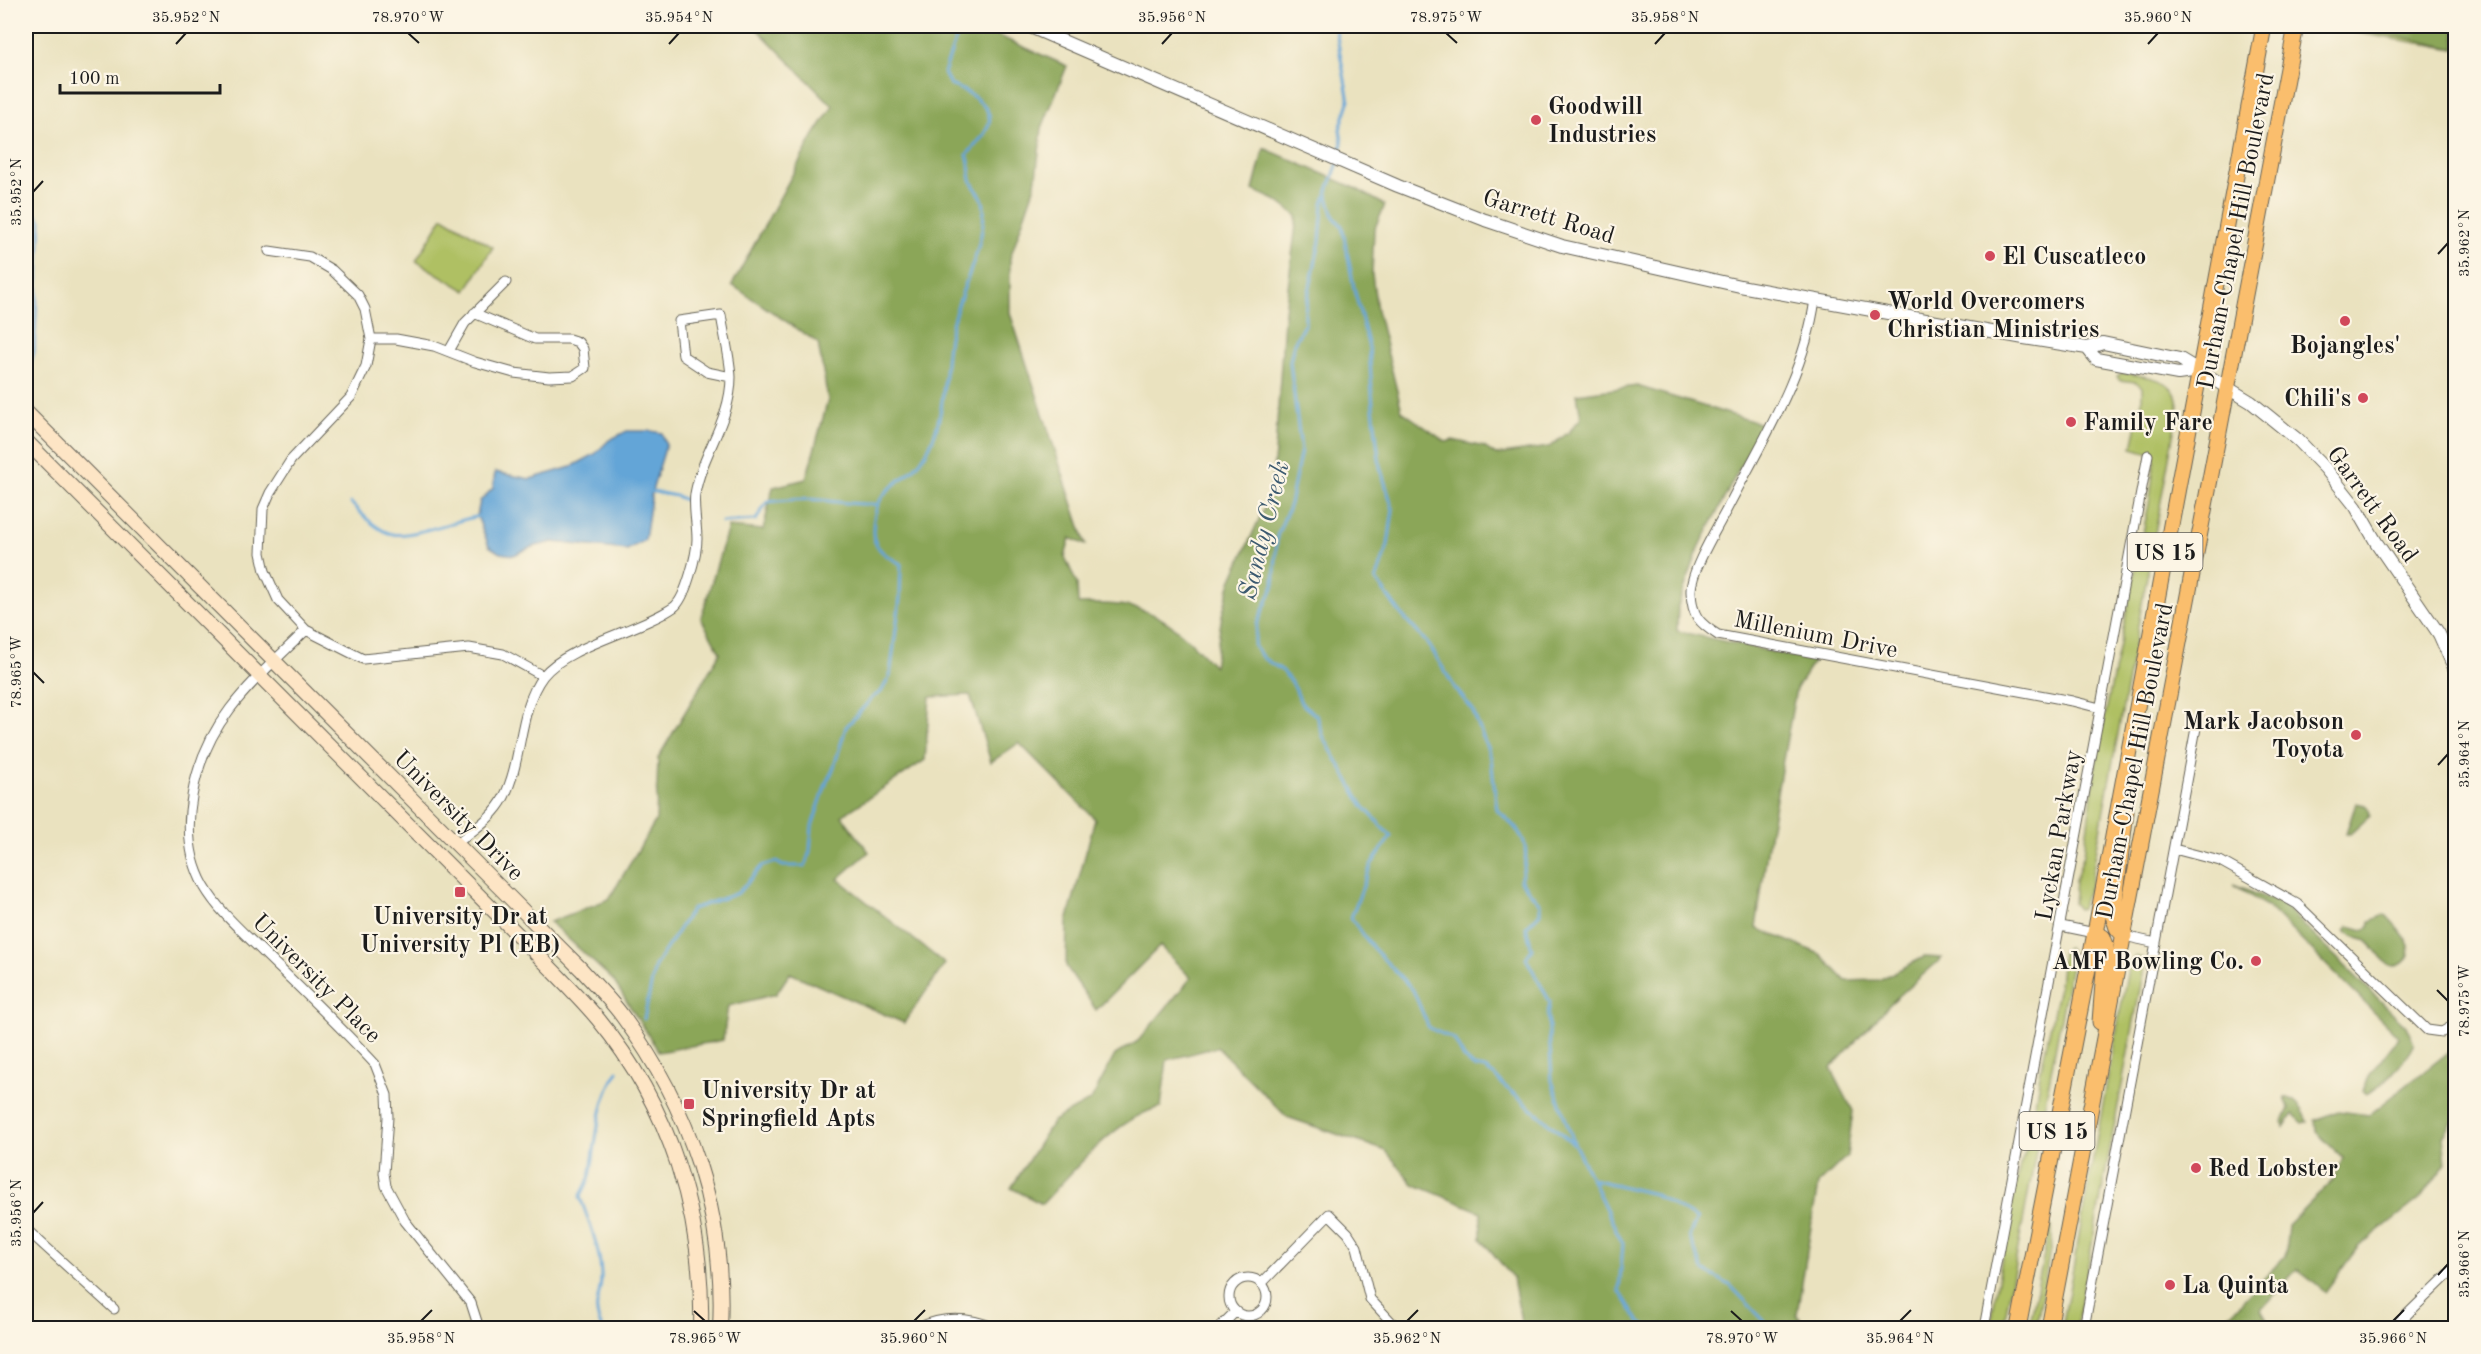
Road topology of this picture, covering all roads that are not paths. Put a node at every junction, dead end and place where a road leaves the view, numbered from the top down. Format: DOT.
graph roads {
  1 [pos="1028,26"];
  2 [pos="2264,26"];
  3 [pos="2296,26"];
  4 [pos="269,250"];
  5 [pos="506,282"];
  6 [pos="1815,299"];
  7 [pos="474,313"];
  8 [pos="371,339"];
  9 [pos="449,351"];
  10 [pos="2199,371"];
  11 [pos="731,377"];
  12 [pos="2228,387"];
  13 [pos="26,412"];
  14 [pos="26,441"];
  15 [pos="2148,455"];
  16 [pos="306,630"];
  17 [pos="2439,634"];
  18 [pos="2456,650"];
  19 [pos="274,661"];
  20 [pos="2456,672"];
  21 [pos="259,676"];
  22 [pos="543,676"];
  23 [pos="2100,708"];
  24 [pos="2196,728"];
  25 [pos="2131,734"];
  26 [pos="456,844"];
  27 [pos="2174,849"];
  28 [pos="2061,926"];
  29 [pos="2095,933"];
  30 [pos="2124,936"];
  31 [pos="2156,943"];
  32 [pos="2456,1023"];
  33 [pos="2096,1085"];
  34 [pos="26,1229"];
  35 [pos="2456,1267"];
  36 [pos="1262,1284"];
  37 [pos="114,1309"];
  38 [pos="1235,1312"];
  39 [pos="479,1329"];
  40 [pos="701,1329"];
  41 [pos="720,1329"];
  42 [pos="918,1329"];
  43 [pos="995,1329"];
  44 [pos="1219,1329"];
  45 [pos="1397,1329"];
  46 [pos="1984,1329"];
  47 [pos="2018,1329"];
  48 [pos="2049,1329"];
  49 [pos="2084,1329"];
  50 [pos="2393,1329"];
  1 -- 6 [label="street, Garrett Road"];
  2 -- 10 [label="highway, Durham-Chapel Hill Boulevard / US 15"];
  3 -- 12 [label="highway, Durham-Chapel Hill Boulevard / US 15"];
  4 -- 8 [label="street"];
  5 -- 7 [label="street"];
  6 -- 10 [label="street, Garrett Road"];
  6 -- 23 [label="street, Millenium Drive"];
  7 -- 9 [label="street"];
  7 -- 9 [label="street"];
  8 -- 9 [label="street"];
  8 -- 16 [label="street"];
  10 -- 12 [label="street, Garrett Road"];
  10 -- 25 [label="highway, Durham-Chapel Hill Boulevard / US 15"];
  11 -- 11 [label="street"];
  11 -- 22 [label="street"];
  12 -- 17 [label="street, Garrett Road"];
  12 -- 30 [label="highway, Durham-Chapel Hill Boulevard / US 15"];
  13 -- 19 [label="main road, University Drive"];
  14 -- 21 [label="main road, University Drive"];
  15 -- 23 [label="street, Lyckan Parkway"];
  16 -- 19 [label="street, University Place"];
  16 -- 22 [label="street"];
  17 -- 18 [label="street, Garrett Road"];
  17 -- 20 [label="street, Garrett Road"];
  19 -- 21 [label="street, University Place"];
  19 -- 26 [label="main road, University Drive"];
  21 -- 39 [label="street, University Place"];
  21 -- 40 [label="main road, University Drive"];
  22 -- 26 [label="street"];
  23 -- 28 [label="street, Lyckan Parkway"];
  24 -- 27 [label="street"];
  25 -- 29 [label="highway, Durham-Chapel Hill Boulevard / US 15"];
  25 -- 30 [label="highway"];
  26 -- 41 [label="main road, University Drive"];
  27 -- 31 [label="street"];
  27 -- 32 [label="street"];
  28 -- 29 [label="street"];
  28 -- 46 [label="street, Lyckan Parkway"];
  29 -- 33 [label="highway"];
  29 -- 47 [label="highway, Durham-Chapel Hill Boulevard / US 15"];
  30 -- 31 [label="street"];
  30 -- 33 [label="highway, Durham-Chapel Hill Boulevard / US 15"];
  31 -- 49 [label="street"];
  33 -- 48 [label="highway, Durham-Chapel Hill Boulevard / US 15"];
  34 -- 37 [label="street"];
  35 -- 50 [label="street"];
  36 -- 38 [label="street"];
  36 -- 38 [label="street"];
  36 -- 45 [label="street"];
  38 -- 44 [label="street"];
  42 -- 43 [label="street"];
}
